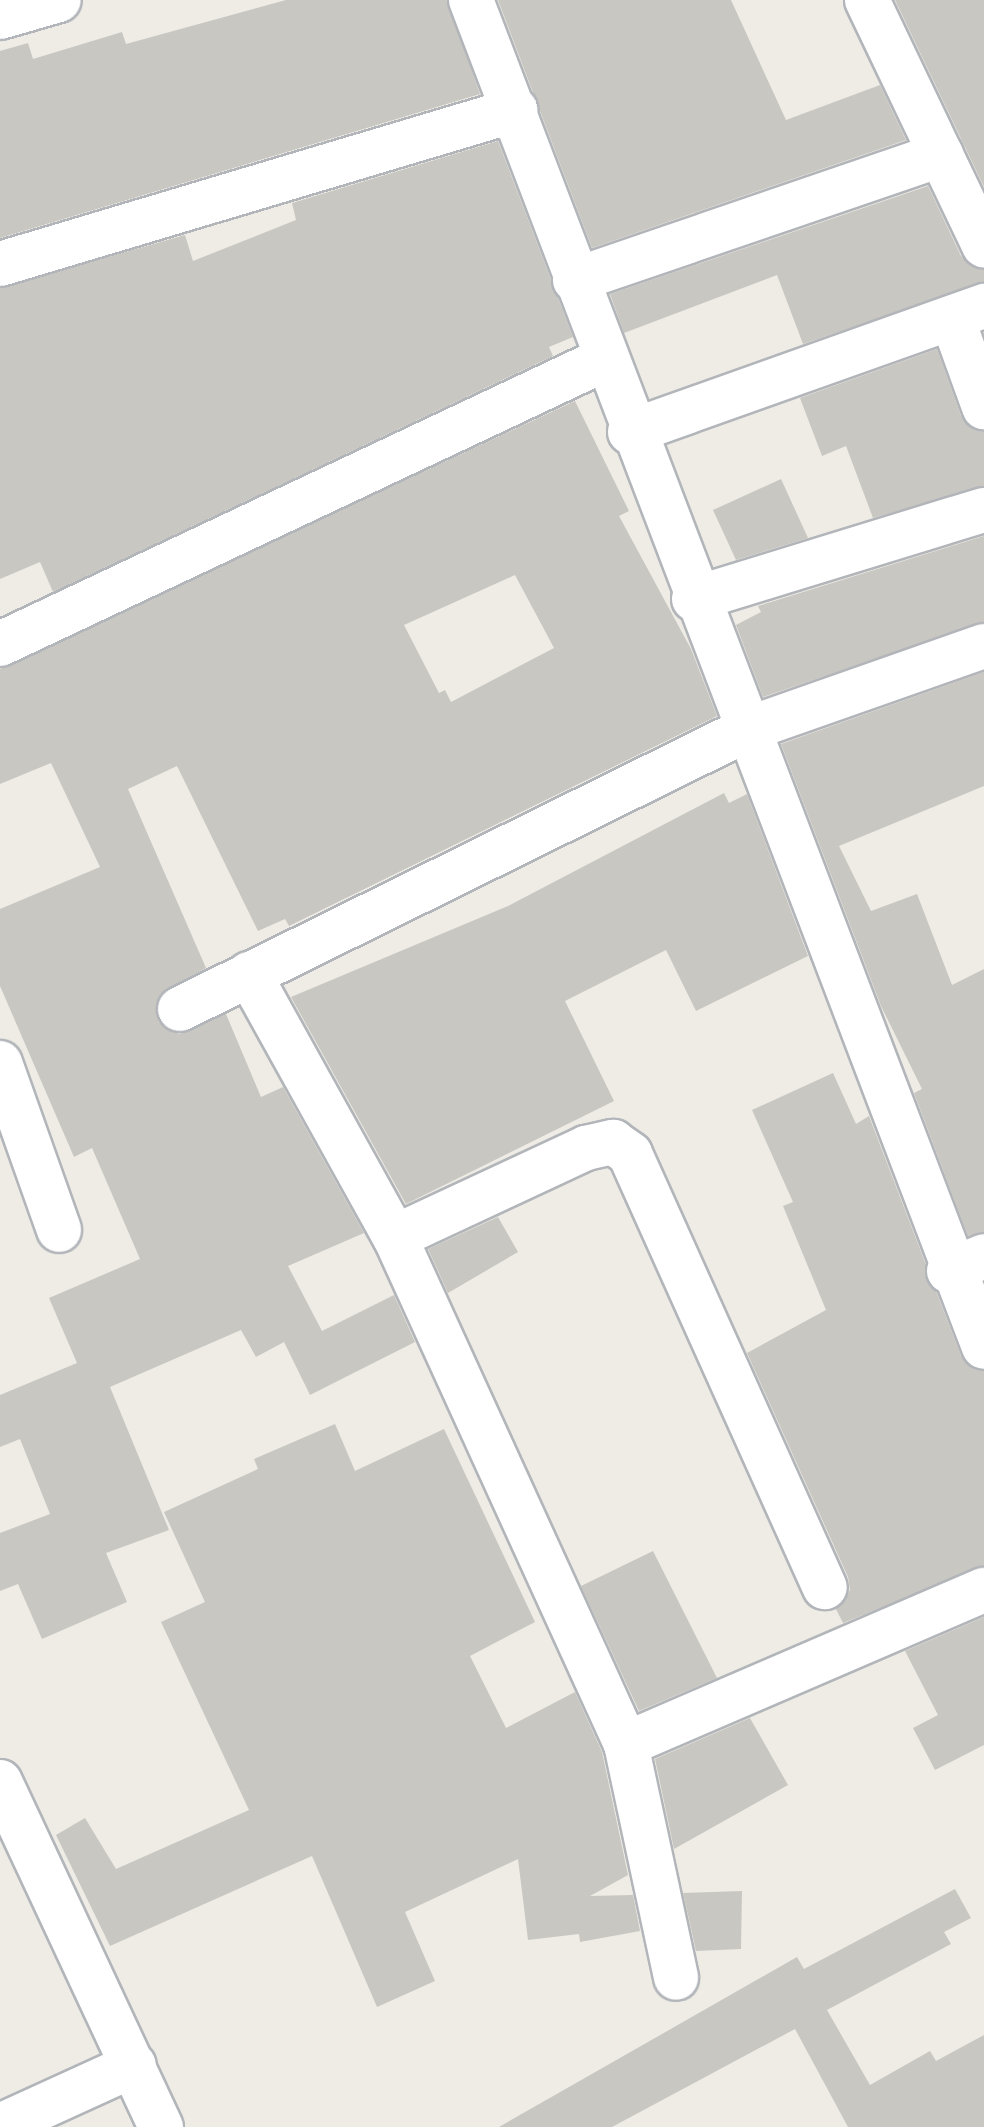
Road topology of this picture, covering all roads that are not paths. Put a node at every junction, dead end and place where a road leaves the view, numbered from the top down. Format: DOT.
graph roads {
  1 [pos="59,0"];
  2 [pos="471,0"];
  3 [pos="867,0"];
  4 [pos="0,17"];
  5 [pos="515,110"];
  6 [pos="941,155"];
  7 [pos="984,245"];
  8 [pos="0,264"];
  9 [pos="575,280"];
  10 [pos="968,312"];
  11 [pos="603,360"];
  12 [pos="984,407"];
  13 [pos="630,432"];
  14 [pos="984,510"];
  15 [pos="694,599"];
  16 [pos="0,644"];
  17 [pos="984,646"];
  18 [pos="748,729"];
  19 [pos="249,974"];
  20 [pos="180,1009"];
  21 [pos="0,1063"];
  22 [pos="59,1230"];
  23 [pos="395,1237"];
  24 [pos="967,1264"];
  25 [pos="984,1347"];
  26 [pos="825,1587"];
  27 [pos="984,1590"];
  28 [pos="626,1744"];
  29 [pos="0,1782"];
  30 [pos="676,1978"];
  31 [pos="134,2065"];
  32 [pos="0,2126"];
  33 [pos="161,2127"];
  1 -- 4 [label="street"];
  2 -- 5 [label="street"];
  3 -- 6 [label="street"];
  5 -- 8 [label="street"];
  5 -- 9 [label="street"];
  6 -- 7 [label="street"];
  6 -- 9 [label="street"];
  9 -- 11 [label="street"];
  10 -- 12 [label="street"];
  10 -- 13 [label="street"];
  11 -- 13 [label="street"];
  11 -- 16 [label="street"];
  13 -- 15 [label="street"];
  14 -- 15 [label="street"];
  15 -- 18 [label="street"];
  17 -- 18 [label="street"];
  18 -- 19 [label="street"];
  18 -- 24 [label="street"];
  19 -- 20 [label="street"];
  19 -- 23 [label="street"];
  21 -- 22 [label="street"];
  23 -- 26 [label="street"];
  23 -- 28 [label="street"];
  24 -- 25 [label="street"];
  27 -- 28 [label="street"];
  28 -- 30 [label="street"];
  29 -- 31 [label="street"];
  31 -- 32 [label="street"];
  31 -- 33 [label="street"];
}
